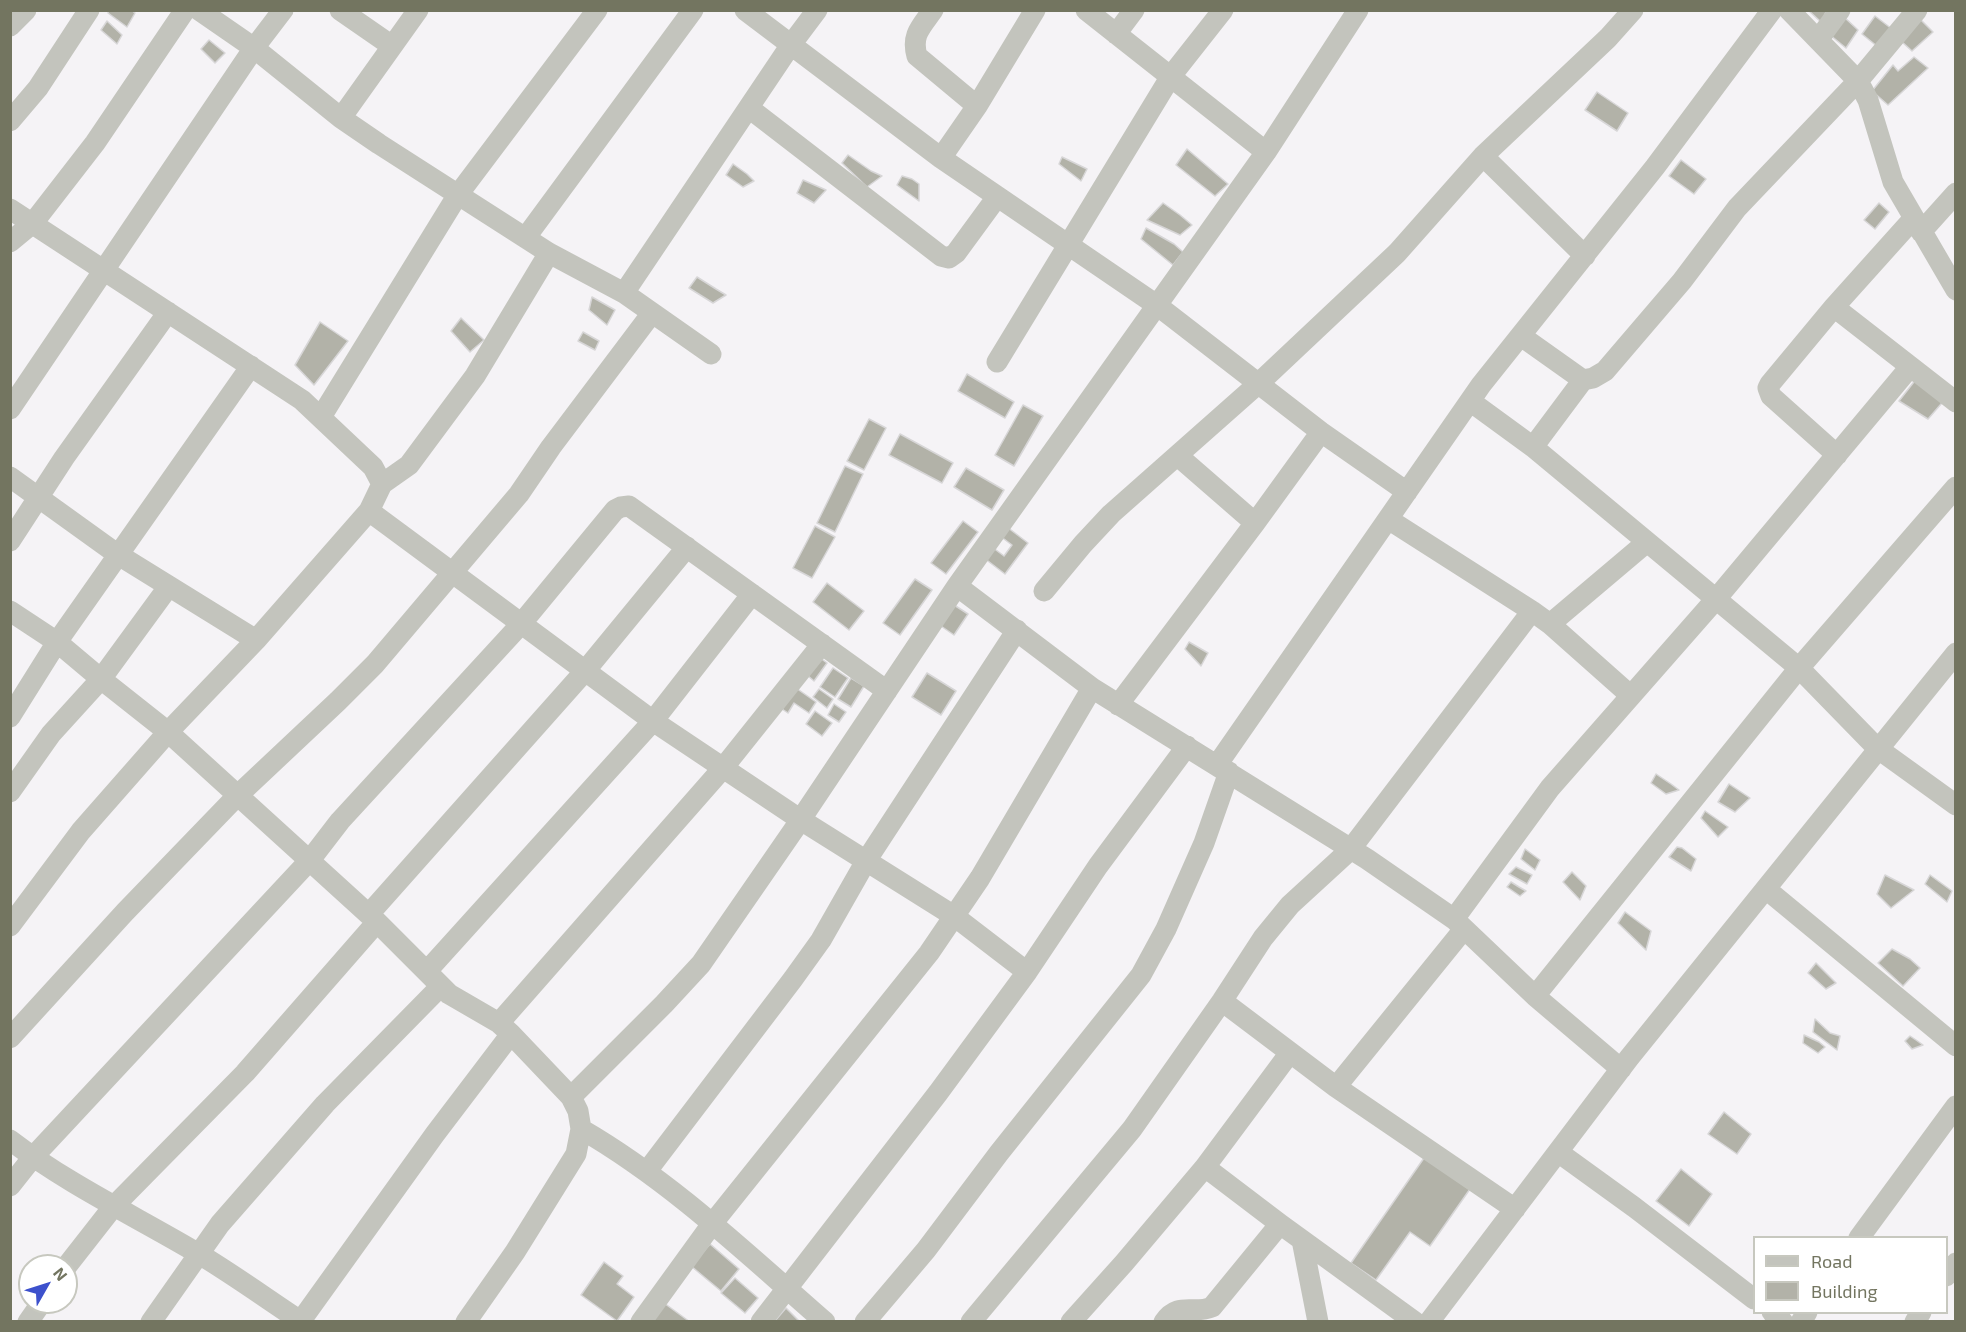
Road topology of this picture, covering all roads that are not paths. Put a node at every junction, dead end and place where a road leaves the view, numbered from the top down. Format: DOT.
graph roads {
  1 [pos="26,10"];
  2 [pos="89,10"];
  3 [pos="185,10"];
  4 [pos="199,10"];
  5 [pos="283,10"];
  6 [pos="340,10"];
  7 [pos="418,10"];
  8 [pos="597,10"];
  9 [pos="693,10"];
  10 [pos="745,10"];
  11 [pos="817,10"];
  12 [pos="933,10"];
  13 [pos="1035,10"];
  14 [pos="1086,10"];
  15 [pos="1134,10"];
  16 [pos="1222,10"];
  17 [pos="1358,10"];
  18 [pos="1632,10"];
  19 [pos="1772,10"];
  20 [pos="1789,10"];
  21 [pos="1840,10"];
  22 [pos="1917,10"];
  23 [pos="10,26"];
  24 [pos="1116,34"];
  25 [pos="1818,40"];
  26 [pos="392,46"];
  27 [pos="790,46"];
  28 [pos="254,48"];
  29 [pos="1171,76"];
  30 [pos="1858,81"];
  31 [pos="977,106"];
  32 [pos="749,108"];
  33 [pos="341,118"];
  34 [pos="10,122"];
  35 [pos="1266,152"];
  36 [pos="1483,156"];
  37 [pos="941,158"];
  38 [pos="1956,193"];
  39 [pos="457,196"];
  40 [pos="997,197"];
  41 [pos="10,209"];
  42 [pos="33,223"];
  43 [pos="1917,226"];
  44 [pos="526,237"];
  45 [pos="10,242"];
  46 [pos="1068,243"];
  47 [pos="549,253"];
  48 [pos="1585,256"];
  49 [pos="103,270"];
  50 [pos="1956,290"];
  51 [pos="624,293"];
  52 [pos="1158,306"];
  53 [pos="1834,307"];
  54 [pos="168,312"];
  55 [pos="652,313"];
  56 [pos="1521,336"];
  57 [pos="711,354"];
  58 [pos="997,362"];
  59 [pos="251,366"];
  60 [pos="1910,367"];
  61 [pos="1583,380"];
  62 [pos="1259,383"];
  63 [pos="1470,401"];
  64 [pos="1956,402"];
  65 [pos="10,409"];
  66 [pos="321,417"];
  67 [pos="1321,432"];
  68 [pos="1533,447"];
  69 [pos="1837,454"];
  70 [pos="1178,456"];
  71 [pos="10,477"];
  72 [pos="382,484"];
  73 [pos="1956,487"];
  74 [pos="1407,492"];
  75 [pos="39,497"];
  76 [pos="369,511"];
  77 [pos="1388,519"];
  78 [pos="1255,523"];
  79 [pos="10,542"];
  80 [pos="1647,542"];
  81 [pos="687,547"];
  82 [pos="117,554"];
  83 [pos="451,572"];
  84 [pos="169,586"];
  85 [pos="957,586"];
  86 [pos="1044,591"];
  87 [pos="752,594"];
  88 [pos="1716,599"];
  89 [pos="10,611"];
  90 [pos="1532,611"];
  91 [pos="521,624"];
  92 [pos="1550,624"];
  93 [pos="1017,630"];
  94 [pos="256,640"];
  95 [pos="57,642"];
  96 [pos="822,644"];
  97 [pos="1956,653"];
  98 [pos="1799,668"];
  99 [pos="585,671"];
  100 [pos="100,679"];
  101 [pos="1092,688"];
  102 [pos="887,691"];
  103 [pos="1630,695"];
  104 [pos="1118,705"];
  105 [pos="10,717"];
  106 [pos="653,721"];
  107 [pos="168,732"];
  108 [pos="1187,746"];
  109 [pos="1877,748"];
  110 [pos="723,768"];
  111 [pos="1223,769"];
  112 [pos="10,792"];
  113 [pos="237,796"];
  114 [pos="1956,805"];
  115 [pos="801,820"];
  116 [pos="1350,850"];
  117 [pos="310,860"];
  118 [pos="866,861"];
  119 [pos="1766,889"];
  120 [pos="954,916"];
  121 [pos="373,918"];
  122 [pos="1459,923"];
  123 [pos="10,926"];
  124 [pos="1027,972"];
  125 [pos="434,979"];
  126 [pos="1535,996"];
  127 [pos="1221,1001"];
  128 [pos="505,1029"];
  129 [pos="1952,1037"];
  130 [pos="10,1038"];
  131 [pos="1289,1054"];
  132 [pos="1621,1069"];
  133 [pos="1336,1087"];
  134 [pos="571,1097"];
  135 [pos="1956,1106"];
  136 [pos="581,1129"];
  137 [pos="10,1140"];
  138 [pos="1558,1152"];
  139 [pos="33,1157"];
  140 [pos="1205,1167"];
  141 [pos="646,1171"];
  142 [pos="10,1186"];
  143 [pos="113,1207"];
  144 [pos="1515,1209"];
  145 [pos="712,1224"];
  146 [pos="1280,1224"];
  147 [pos="1860,1236"];
  148 [pos="1302,1240"];
  149 [pos="76,1254"];
  150 [pos="199,1254"];
  151 [pos="787,1288"];
  152 [pos="1753,1297"];
  153 [pos="301,1321"];
  154 [pos="151,1322"];
  155 [pos="466,1322"];
  156 [pos="641,1322"];
  157 [pos="761,1322"];
  158 [pos="825,1322"];
  159 [pos="865,1322"];
  160 [pos="971,1322"];
  161 [pos="1071,1322"];
  162 [pos="1164,1322"];
  163 [pos="1318,1322"];
  164 [pos="1415,1322"];
  165 [pos="1429,1322"];
  1 -- 23 [label="street"];
  2 -- 34 [label="street"];
  3 -- 42 [label="street"];
  4 -- 28 [label="street"];
  5 -- 28 [label="street"];
  6 -- 26 [label="street"];
  7 -- 26 [label="street"];
  8 -- 39 [label="street"];
  9 -- 44 [label="street"];
  10 -- 27 [label="street"];
  11 -- 27 [label="street"];
  12 -- 31 [label="street"];
  13 -- 31 [label="street"];
  14 -- 24 [label="street"];
  15 -- 24 [label="street"];
  16 -- 29 [label="street"];
  17 -- 35 [label="street"];
  18 -- 36 [label="street"];
  19 -- 48 [label="street"];
  20 -- 25 [label="street"];
  21 -- 25 [label="street"];
  22 -- 30 [label="street"];
  24 -- 29 [label="street"];
  25 -- 30 [label="street"];
  26 -- 33 [label="street"];
  27 -- 32 [label="street"];
  27 -- 37 [label="street"];
  28 -- 33 [label="street"];
  28 -- 49 [label="street"];
  29 -- 35 [label="street"];
  29 -- 46 [label="street"];
  30 -- 43 [label="street"];
  30 -- 61 [label="street"];
  31 -- 37 [label="street"];
  32 -- 40 [label="street"];
  32 -- 51 [label="street"];
  33 -- 39 [label="street"];
  35 -- 52 [label="street"];
  36 -- 48 [label="street"];
  36 -- 62 [label="street"];
  37 -- 40 [label="street"];
  38 -- 43 [label="street"];
  39 -- 44 [label="street"];
  39 -- 66 [label="street"];
  40 -- 46 [label="street"];
  41 -- 42 [label="street"];
  42 -- 45 [label="street"];
  42 -- 49 [label="street"];
  43 -- 50 [label="street"];
  43 -- 53 [label="street"];
  44 -- 47 [label="street"];
  46 -- 52 [label="street"];
  46 -- 58 [label="street"];
  47 -- 51 [label="street"];
  47 -- 72 [label="street"];
  48 -- 56 [label="street"];
  49 -- 54 [label="street"];
  49 -- 65 [label="street"];
  51 -- 55 [label="street"];
  52 -- 62 [label="street"];
  52 -- 85 [label="street"];
  53 -- 60 [label="street"];
  53 -- 69 [label="street"];
  54 -- 59 [label="street"];
  54 -- 75 [label="street"];
  55 -- 57 [label="street"];
  55 -- 83 [label="street"];
  56 -- 61 [label="street"];
  56 -- 63 [label="street"];
  59 -- 66 [label="street"];
  59 -- 82 [label="street"];
  60 -- 64 [label="street"];
  60 -- 69 [label="street"];
  61 -- 68 [label="street"];
  62 -- 67 [label="street"];
  62 -- 70 [label="street"];
  63 -- 68 [label="street"];
  63 -- 74 [label="street"];
  66 -- 72 [label="street"];
  67 -- 74 [label="street"];
  67 -- 78 [label="street"];
  68 -- 80 [label="street"];
  69 -- 88 [label="street"];
  70 -- 78 [label="street"];
  70 -- 86 [label="street"];
  71 -- 75 [label="street"];
  72 -- 76 [label="street"];
  73 -- 98 [label="street"];
  74 -- 77 [label="street"];
  75 -- 79 [label="street"];
  75 -- 82 [label="street"];
  76 -- 83 [label="street"];
  76 -- 94 [label="street"];
  77 -- 90 [label="street"];
  77 -- 111 [label="street"];
  78 -- 104 [label="street"];
  80 -- 88 [label="street"];
  80 -- 92 [label="street"];
  81 -- 87 [label="street"];
  81 -- 91 [label="street"];
  81 -- 99 [label="street"];
  82 -- 84 [label="street"];
  82 -- 95 [label="street"];
  83 -- 91 [label="street"];
  83 -- 113 [label="street"];
  84 -- 94 [label="street"];
  84 -- 100 [label="street"];
  85 -- 93 [label="street"];
  85 -- 102 [label="street"];
  87 -- 96 [label="street"];
  87 -- 106 [label="street"];
  88 -- 98 [label="street"];
  88 -- 103 [label="street"];
  89 -- 95 [label="street"];
  90 -- 92 [label="street"];
  90 -- 116 [label="street"];
  91 -- 99 [label="street"];
  91 -- 117 [label="street"];
  92 -- 103 [label="street"];
  93 -- 101 [label="street"];
  93 -- 118 [label="street"];
  94 -- 107 [label="street"];
  95 -- 100 [label="street"];
  95 -- 105 [label="street"];
  96 -- 102 [label="street"];
  96 -- 110 [label="street"];
  97 -- 109 [label="street"];
  98 -- 109 [label="street"];
  98 -- 126 [label="street"];
  99 -- 106 [label="street"];
  99 -- 121 [label="street"];
  100 -- 107 [label="street"];
  100 -- 112 [label="street"];
  101 -- 104 [label="street"];
  101 -- 120 [label="street"];
  102 -- 115 [label="street"];
  103 -- 122 [label="street"];
  104 -- 108 [label="street"];
  106 -- 110 [label="street"];
  106 -- 125 [label="street"];
  107 -- 113 [label="street"];
  107 -- 123 [label="street"];
  108 -- 111 [label="street"];
  108 -- 124 [label="street"];
  109 -- 114 [label="street"];
  109 -- 119 [label="street"];
  110 -- 115 [label="street"];
  110 -- 128 [label="street"];
  111 -- 116 [label="street"];
  111 -- 159 [label="street"];
  113 -- 117 [label="street"];
  113 -- 130 [label="street"];
  115 -- 118 [label="street"];
  115 -- 134 [label="street"];
  116 -- 122 [label="street"];
  116 -- 127 [label="street"];
  117 -- 121 [label="street"];
  117 -- 139 [label="street"];
  118 -- 120 [label="street"];
  118 -- 141 [label="street"];
  119 -- 129 [label="street"];
  119 -- 132 [label="street"];
  120 -- 124 [label="street"];
  120 -- 145 [label="street"];
  121 -- 125 [label="street"];
  121 -- 143 [label="street"];
  122 -- 126 [label="street"];
  122 -- 133 [label="street"];
  124 -- 151 [label="street"];
  125 -- 128 [label="street"];
  125 -- 150 [label="street"];
  126 -- 132 [label="street"];
  127 -- 131 [label="street"];
  127 -- 160 [label="street"];
  128 -- 134 [label="street"];
  128 -- 153 [label="street"];
  131 -- 133 [label="street"];
  131 -- 140 [label="street"];
  132 -- 138 [label="street"];
  133 -- 144 [label="street"];
  134 -- 136 [label="street"];
  135 -- 147 [label="street"];
  136 -- 141 [label="street"];
  136 -- 155 [label="street"];
  137 -- 139 [label="street"];
  138 -- 144 [label="street"];
  138 -- 152 [label="street"];
  139 -- 142 [label="street"];
  139 -- 143 [label="street"];
  140 -- 146 [label="street"];
  140 -- 161 [label="street"];
  141 -- 145 [label="street"];
  143 -- 149 [label="street"];
  143 -- 150 [label="street"];
  144 -- 165 [label="street"];
  145 -- 151 [label="street"];
  145 -- 156 [label="street"];
  146 -- 148 [label="street"];
  146 -- 162 [label="street"];
  148 -- 163 [label="street"];
  148 -- 164 [label="street"];
  150 -- 153 [label="street"];
  150 -- 154 [label="street"];
  151 -- 157 [label="street"];
  151 -- 158 [label="street"];
}
